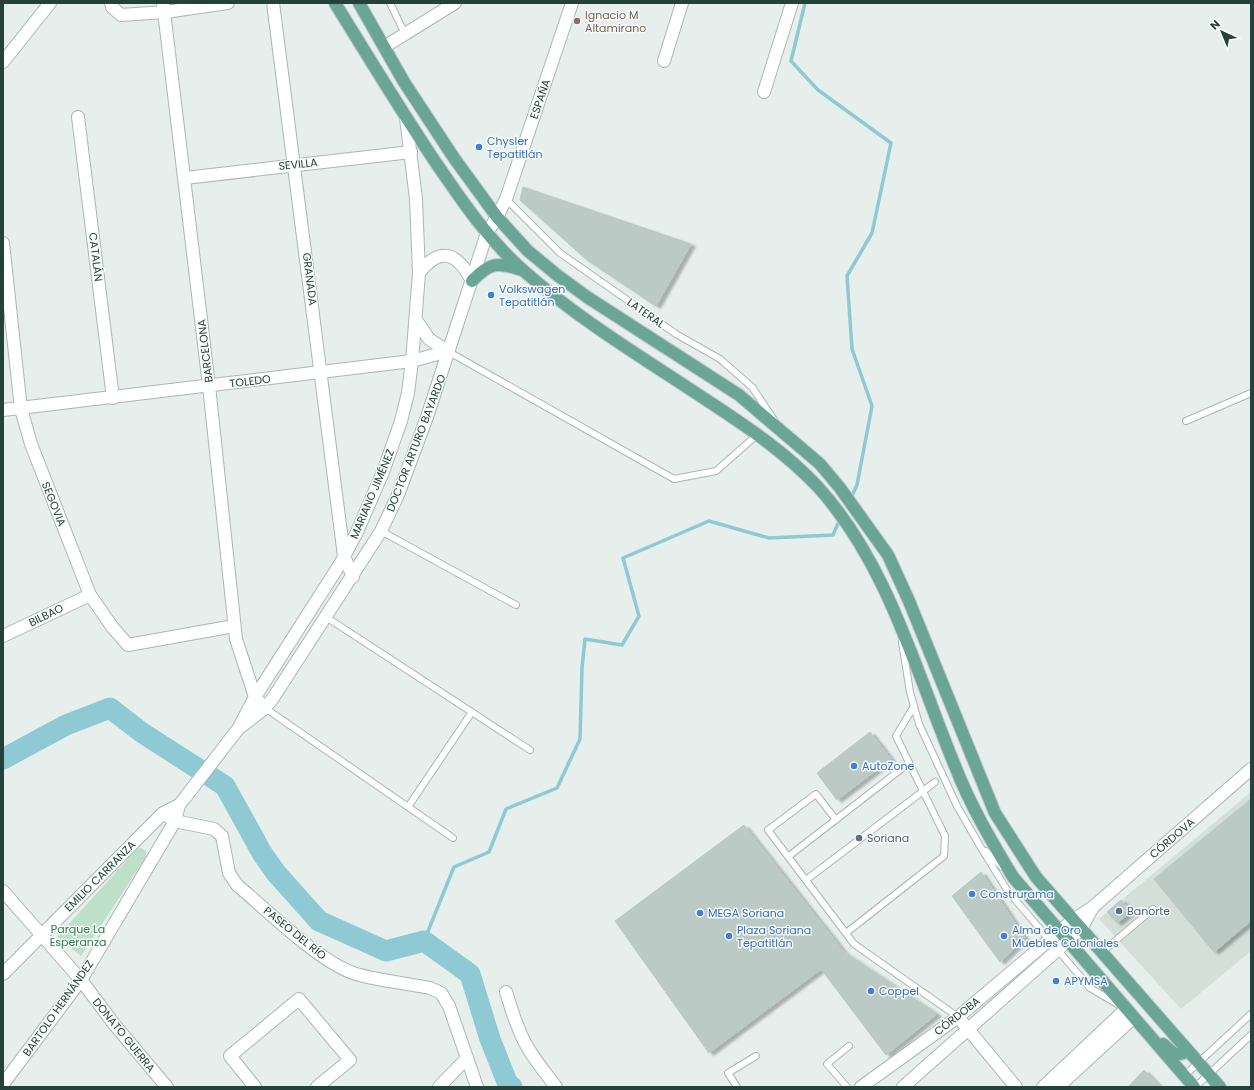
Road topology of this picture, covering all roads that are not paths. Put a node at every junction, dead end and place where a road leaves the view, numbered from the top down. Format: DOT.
graph roads {
  1 [pos="50,3"];
  2 [pos="111,3"];
  3 [pos="228,3"];
  4 [pos="274,3"];
  5 [pos="335,3"];
  6 [pos="360,3"];
  7 [pos="390,3"];
  8 [pos="455,3"];
  9 [pos="572,3"];
  10 [pos="682,3"];
  11 [pos="790,4"];
  12 [pos="164,8"];
  13 [pos="405,34"];
  14 [pos="384,47"];
  15 [pos="664,61"];
  16 [pos="3,62"];
  17 [pos="764,92"];
  18 [pos="78,117"];
  19 [pos="406,118"];
  20 [pos="411,152"];
  21 [pos="295,164"];
  22 [pos="184,178"];
  23 [pos="506,199"];
  24 [pos="497,217"];
  25 [pos="487,233"];
  26 [pos="3,243"];
  27 [pos="523,271"];
  28 [pos="419,273"];
  29 [pos="472,281"];
  30 [pos="416,320"];
  31 [pos="449,352"];
  32 [pos="412,361"];
  33 [pos="322,372"];
  34 [pos="209,386"];
  35 [pos="1251,393"];
  36 [pos="113,398"];
  37 [pos="21,409"];
  38 [pos="3,410"];
  39 [pos="1186,422"];
  40 [pos="780,429"];
  41 [pos="758,434"];
  42 [pos="382,531"];
  43 [pos="344,556"];
  44 [pos="353,577"];
  45 [pos="90,594"];
  46 [pos="516,605"];
  47 [pos="326,617"];
  48 [pos="234,626"];
  49 [pos="900,626"];
  50 [pos="3,636"];
  51 [pos="255,697"];
  52 [pos="914,706"];
  53 [pos="265,708"];
  54 [pos="472,712"];
  55 [pos="238,729"];
  56 [pos="530,750"];
  57 [pos="909,763"];
  58 [pos="1251,769"];
  59 [pos="935,782"];
  60 [pos="923,792"];
  61 [pos="181,802"];
  62 [pos="408,807"];
  63 [pos="163,813"];
  64 [pos="836,820"];
  65 [pos="175,821"];
  66 [pos="453,838"];
  67 [pos="980,846"];
  68 [pos="789,856"];
  69 [pos="1013,877"];
  70 [pos="806,880"];
  71 [pos="3,891"];
  72 [pos="1153,909"];
  73 [pos="1077,924"];
  74 [pos="846,933"];
  75 [pos="41,934"];
  76 [pos="1063,936"];
  77 [pos="1049,940"];
  78 [pos="1057,950"];
  79 [pos="1102,952"];
  80 [pos="3,974"];
  81 [pos="81,980"];
  82 [pos="506,992"];
  83 [pos="1129,1014"];
  84 [pos="1251,1014"];
  85 [pos="958,1017"];
  86 [pos="968,1029"];
  87 [pos="1251,1035"];
  88 [pos="1151,1039"];
  89 [pos="849,1046"];
  90 [pos="1188,1051"];
  91 [pos="756,1056"];
  92 [pos="467,1058"];
  93 [pos="1199,1062"];
  94 [pos="1209,1074"];
  95 [pos="1184,1076"];
  96 [pos="3,1084"];
  97 [pos="252,1086"];
  98 [pos="167,1087"];
  99 [pos="317,1087"];
  100 [pos="439,1087"];
  101 [pos="477,1087"];
  102 [pos="556,1087"];
  103 [pos="737,1087"];
  104 [pos="847,1087"];
  105 [pos="861,1087"];
  106 [pos="902,1087"];
  107 [pos="1016,1087"];
  108 [pos="1044,1087"];
  109 [pos="1058,1087"];
  110 [pos="1194,1087"];
  111 [pos="1220,1087"];
  1 -- 16 [label="street"];
  2 -- 12 [label="street"];
  3 -- 12 [label="street"];
  4 -- 21 [label="street, GRANADA"];
  5 -- 19 [label="main road"];
  6 -- 14 [label="main road"];
  7 -- 13 [label="lane"];
  8 -- 13 [label="street"];
  9 -- 23 [label="street, ESPAÑA"];
  10 -- 15 [label="street"];
  11 -- 17 [label="street"];
  12 -- 22 [label="street, BARCELONA"];
  13 -- 14 [label="street"];
  14 -- 24 [label="main road"];
  18 -- 36 [label="street, CATALÁN"];
  19 -- 20 [label="street, MARIANO JIMÉNEZ"];
  19 -- 25 [label="main road"];
  20 -- 21 [label="street, SEVILLA"];
  20 -- 28 [label="street, MARIANO JIMÉNEZ"];
  21 -- 22 [label="street, SEVILLA"];
  21 -- 33 [label="street, GRANADA"];
  22 -- 34 [label="street, BARCELONA"];
  23 -- 24 [label="street, ESPAÑA"];
  23 -- 40 [label="lane, LATERAL"];
  24 -- 25 [label="street, ESPAÑA"];
  24 -- 40 [label="main road"];
  25 -- 27 [label="main road"];
  25 -- 29 [label="street, DOCTOR ARTURO BAYARDO"];
  26 -- 37 [label="street, SEGOVIA"];
  27 -- 29 [label="main road"];
  27 -- 41 [label="main road"];
  28 -- 29 [label="street"];
  28 -- 30 [label="street, MARIANO JIMÉNEZ"];
  29 -- 31 [label="street, DOCTOR ARTURO BAYARDO"];
  30 -- 31 [label="street"];
  30 -- 32 [label="street, MARIANO JIMÉNEZ"];
  31 -- 32 [label="street, TOLEDO"];
  31 -- 41 [label="lane"];
  31 -- 42 [label="street, DOCTOR ARTURO BAYARDO"];
  32 -- 33 [label="street, TOLEDO"];
  32 -- 43 [label="street, MARIANO JIMÉNEZ"];
  33 -- 34 [label="street, TOLEDO"];
  33 -- 43 [label="street, GRANADA"];
  34 -- 36 [label="street, TOLEDO"];
  34 -- 48 [label="street, BARCELONA"];
  35 -- 39 [label="lane"];
  36 -- 37 [label="street, TOLEDO"];
  37 -- 38 [label="street, TOLEDO"];
  37 -- 45 [label="street, SEGOVIA"];
  40 -- 73 [label="main road"];
  41 -- 49 [label="main road"];
  42 -- 44 [label="street, DOCTOR ARTURO BAYARDO"];
  42 -- 46 [label="lane"];
  43 -- 44 [label="street, GRANADA"];
  43 -- 51 [label="street, MARIANO JIMÉNEZ"];
  44 -- 47 [label="street, DOCTOR ARTURO BAYARDO"];
  45 -- 48 [label="street, SEGOVIA"];
  45 -- 50 [label="street, BILBAO"];
  47 -- 53 [label="street, DOCTOR ARTURO BAYARDO"];
  47 -- 54 [label="lane"];
  48 -- 51 [label="street, BARCELONA"];
  49 -- 52 [label="lane"];
  49 -- 69 [label="main road"];
  51 -- 53 [label="street"];
  51 -- 55 [label="street, MARIANO JIMÉNEZ"];
  52 -- 57 [label="lane"];
  52 -- 67 [label="lane"];
  53 -- 55 [label="street, DOCTOR ARTURO BAYARDO"];
  53 -- 62 [label="lane"];
  54 -- 56 [label="lane"];
  54 -- 62 [label="lane"];
  55 -- 61 [label="street, MARIANO JIMÉNEZ"];
  57 -- 60 [label="lane"];
  57 -- 64 [label="lane"];
  58 -- 73 [label="street, CÓRDOVA"];
  59 -- 60 [label="lane"];
  60 -- 70 [label="lane"];
  60 -- 74 [label="lane"];
  61 -- 63 [label="street, MARIANO JIMÉNEZ"];
  61 -- 65 [label="street, BARTOLO HERNÁNDEZ"];
  62 -- 66 [label="lane"];
  63 -- 65 [label="street, PASEO DEL RÍO"];
  63 -- 75 [label="street, EMILIO CARRANZA"];
  64 -- 68 [label="lane"];
  64 -- 68 [label="lane"];
  65 -- 81 [label="street, BARTOLO HERNÁNDEZ"];
  65 -- 92 [label="street, PASEO DEL RÍO"];
  67 -- 69 [label="lane"];
  67 -- 77 [label="lane"];
  68 -- 70 [label="lane"];
  69 -- 76 [label="main road"];
  70 -- 74 [label="lane"];
  71 -- 75 [label="street, DONATO GUERRA"];
  72 -- 79 [label="lane"];
  73 -- 76 [label="street, CÓRDOBA"];
  73 -- 79 [label="main road"];
  74 -- 85 [label="lane"];
  75 -- 80 [label="street, EMILIO CARRANZA"];
  75 -- 81 [label="street, DONATO GUERRA"];
  76 -- 77 [label="street, CÓRDOBA"];
  76 -- 78 [label="street, CÓRDOBA"];
  76 -- 83 [label="main road"];
  77 -- 78 [label="lane"];
  77 -- 85 [label="street, CÓRDOBA"];
  78 -- 83 [label="lane"];
  78 -- 86 [label="street, CÓRDOBA"];
  79 -- 90 [label="main road"];
  81 -- 96 [label="street, BARTOLO HERNÁNDEZ"];
  81 -- 98 [label="street, DONATO GUERRA"];
  82 -- 102 [label="street"];
  83 -- 88 [label="main road"];
  83 -- 108 [label="street"];
  83 -- 109 [label="street"];
  84 -- 93 [label="lane"];
  85 -- 86 [label="street"];
  85 -- 105 [label="street, CÓRDOBA"];
  86 -- 106 [label="street, CÓRDOBA"];
  86 -- 107 [label="street"];
  87 -- 94 [label="lane"];
  88 -- 90 [label="main road"];
  88 -- 95 [label="main road"];
  89 -- 104 [label="lane"];
  90 -- 93 [label="main road"];
  91 -- 103 [label="lane"];
  92 -- 100 [label="street"];
  92 -- 101 [label="street, PASEO DEL RÍO"];
  93 -- 94 [label="main road"];
  93 -- 95 [label="lane"];
  94 -- 110 [label="lane"];
  94 -- 111 [label="main road"];
  95 -- 110 [label="main road"];
  97 -- 99 [label="street"];
}
